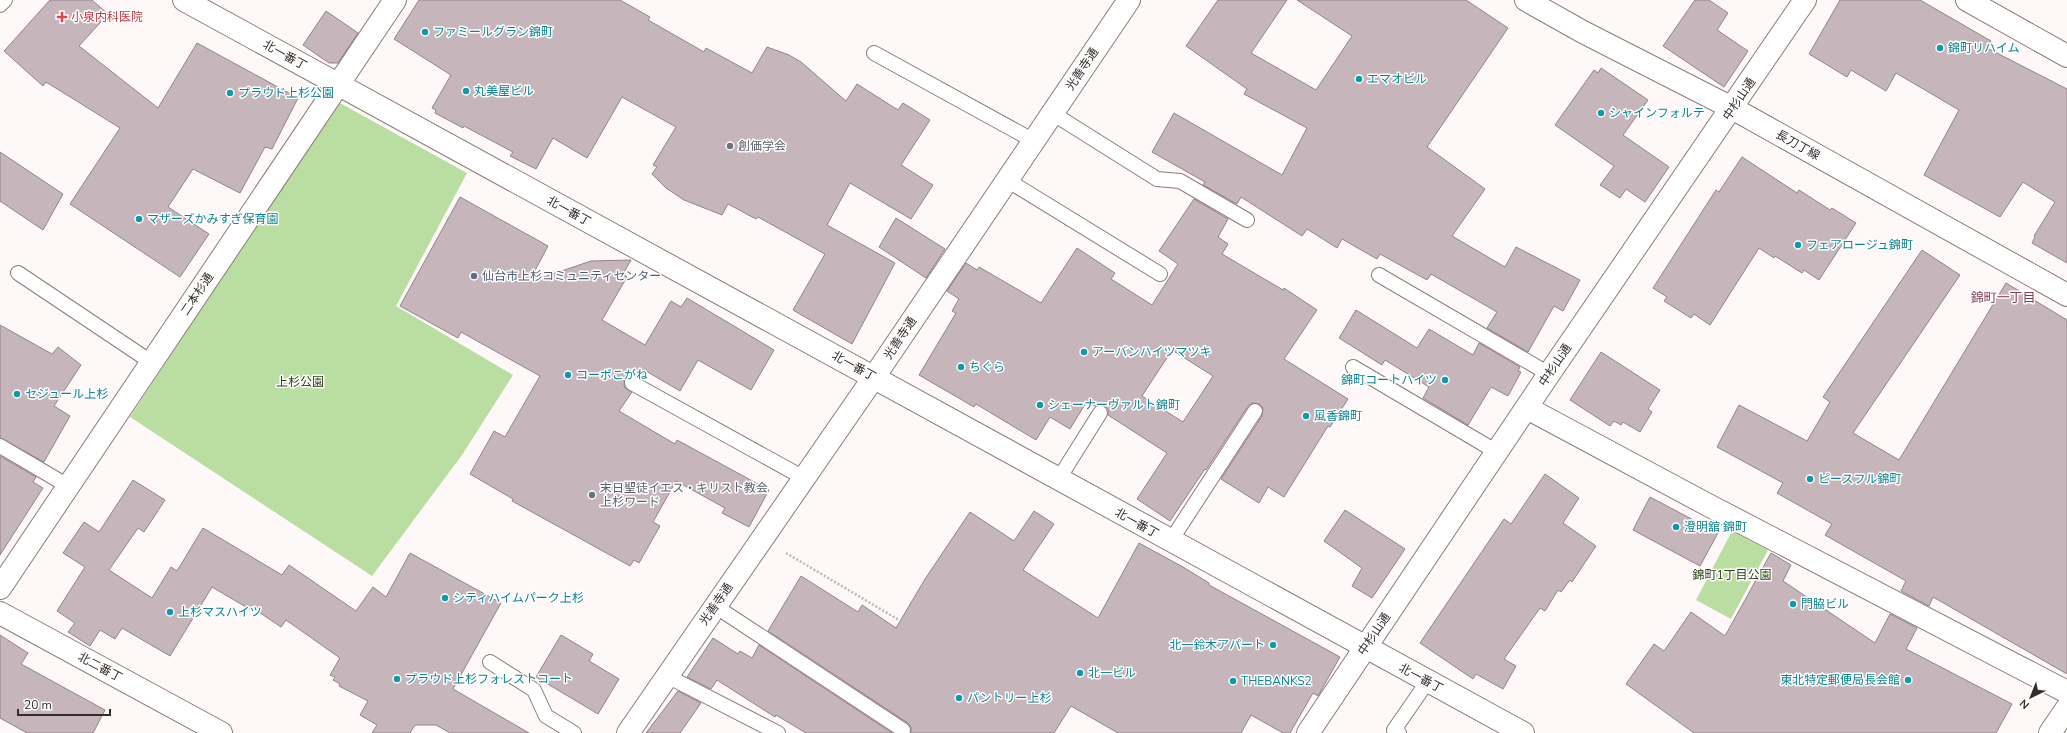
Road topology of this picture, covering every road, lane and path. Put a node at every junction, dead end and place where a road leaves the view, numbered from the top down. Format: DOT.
graph roads {
  1 [pos="5,0"];
  2 [pos="184,0"];
  3 [pos="395,0"];
  4 [pos="1129,0"];
  5 [pos="1526,0"];
  6 [pos="1805,0"];
  7 [pos="1967,0"];
  8 [pos="0,5"];
  9 [pos="874,53"];
  10 [pos="2067,56"];
  11 [pos="339,85"];
  12 [pos="1732,108"];
  13 [pos="1052,113"];
  14 [pos="1034,141"];
  15 [pos="1007,180"];
  16 [pos="1247,220"];
  17 [pos="18,273"];
  18 [pos="1160,274"];
  19 [pos="1379,275"];
  20 [pos="2067,296"];
  21 [pos="151,362"];
  22 [pos="1353,367"];
  23 [pos="1549,374"];
  24 [pos="874,377"];
  25 [pos="632,383"];
  26 [pos="1527,408"];
  27 [pos="1255,411"];
  28 [pos="1100,413"];
  29 [pos="0,446"];
  30 [pos="1497,452"];
  31 [pos="804,478"];
  32 [pos="1058,480"];
  33 [pos="68,486"];
  34 [pos="762,538"];
  35 [pos="1170,542"];
  36 [pos="0,588"];
  37 [pos="715,606"];
  38 [pos="0,613"];
  39 [pos="898,620"];
  40 [pos="1365,647"];
  41 [pos="490,662"];
  42 [pos="667,676"];
  43 [pos="1428,681"];
  44 [pos="2067,692"];
  45 [pos="903,730"];
  46 [pos="221,733"];
  47 [pos="574,733"];
  48 [pos="628,733"];
  49 [pos="778,733"];
  50 [pos="1308,733"];
  51 [pos="1399,733"];
  52 [pos="1523,733"];
  1 -- 8 [label="lane"];
  2 -- 11 [label="street, 北一番丁"];
  3 -- 11 [label="street, 二本杉通"];
  4 -- 13 [label="street, 光善寺通"];
  5 -- 12 [label="street, 長刀丁線"];
  6 -- 12 [label="street, 中杉山通"];
  7 -- 10 [label="street"];
  9 -- 14 [label="lane"];
  11 -- 21 [label="street, 二本杉通"];
  11 -- 24 [label="street, 北一番丁"];
  12 -- 20 [label="street, 長刀丁線"];
  12 -- 23 [label="street, 中杉山通"];
  13 -- 14 [label="street, 光善寺通"];
  13 -- 16 [label="lane"];
  14 -- 15 [label="street, 光善寺通"];
  15 -- 18 [label="lane"];
  15 -- 24 [label="street, 光善寺通"];
  17 -- 21 [label="lane"];
  19 -- 23 [label="lane"];
  21 -- 33 [label="street, 二本杉通"];
  22 -- 30 [label="lane"];
  23 -- 26 [label="street, 中杉山通"];
  24 -- 31 [label="street, 光善寺通"];
  24 -- 32 [label="street, 北一番丁"];
  25 -- 31 [label="lane"];
  26 -- 30 [label="street, 中杉山通"];
  26 -- 44 [label="street"];
  27 -- 35 [label="lane"];
  28 -- 32 [label="lane"];
  29 -- 33 [label="lane"];
  30 -- 40 [label="street, 中杉山通"];
  31 -- 34 [label="street, 光善寺通"];
  32 -- 35 [label="street, 北一番丁"];
  33 -- 36 [label="street, 二本杉通"];
  34 -- 37 [label="street, 光善寺通"];
  34 -- 39 [label="path"];
  35 -- 40 [label="street, 北一番丁"];
  37 -- 42 [label="street, 光善寺通"];
  37 -- 45 [label="lane"];
  38 -- 46 [label="street, 北二番丁"];
  40 -- 43 [label="street, 北一番丁"];
  40 -- 50 [label="street, 中杉山通"];
  41 -- 47 [label="lane"];
  42 -- 48 [label="street, 光善寺通"];
  42 -- 49 [label="lane"];
  43 -- 51 [label="lane"];
  43 -- 52 [label="street, 北一番丁"];
}
